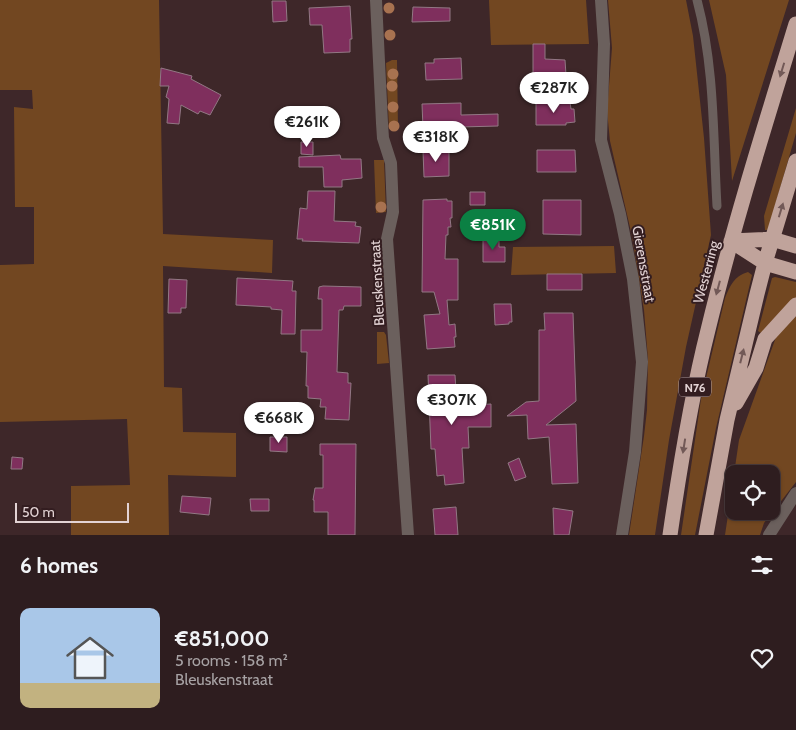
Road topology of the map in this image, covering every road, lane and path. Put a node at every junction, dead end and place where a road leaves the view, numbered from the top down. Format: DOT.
graph roads {
  1 [pos="376,0"];
  2 [pos="600,0"];
  3 [pos="697,0"];
  4 [pos="796,24"];
  5 [pos="796,161"];
  6 [pos="793,186"];
  7 [pos="717,206"];
  8 [pos="772,239"];
  9 [pos="731,240"];
  10 [pos="796,246"];
  11 [pos="764,263"];
  12 [pos="796,272"];
  13 [pos="796,305"];
  14 [pos="727,420"];
  15 [pos="796,492"];
  16 [pos="408,535"];
  17 [pos="622,535"];
  18 [pos="670,535"];
  19 [pos="706,535"];
  20 [pos="769,535"];
  1 -- 16 [label="street, Bleuskenstraat"];
  2 -- 17 [label="street, Gierensstraat"];
  3 -- 7 [label="lane"];
  4 -- 9 [label="highway, Westerring / N76, one-way"];
  5 -- 6 [label="highway, N76"];
  8 -- 6 [label="highway, N76, one-way"];
  8 -- 9 [label="highway"];
  8 -- 10 [label="highway"];
  8 -- 11 [label="highway, N76"];
  9 -- 11 [label="highway"];
  9 -- 18 [label="highway, Westerring / N76, one-way"];
  11 -- 12 [label="highway"];
  14 -- 11 [label="highway, N76, one-way"];
  13 -- 14 [label="highway"];
  14 -- 19 [label="highway, N76"];
  15 -- 20 [label="street"];
}
